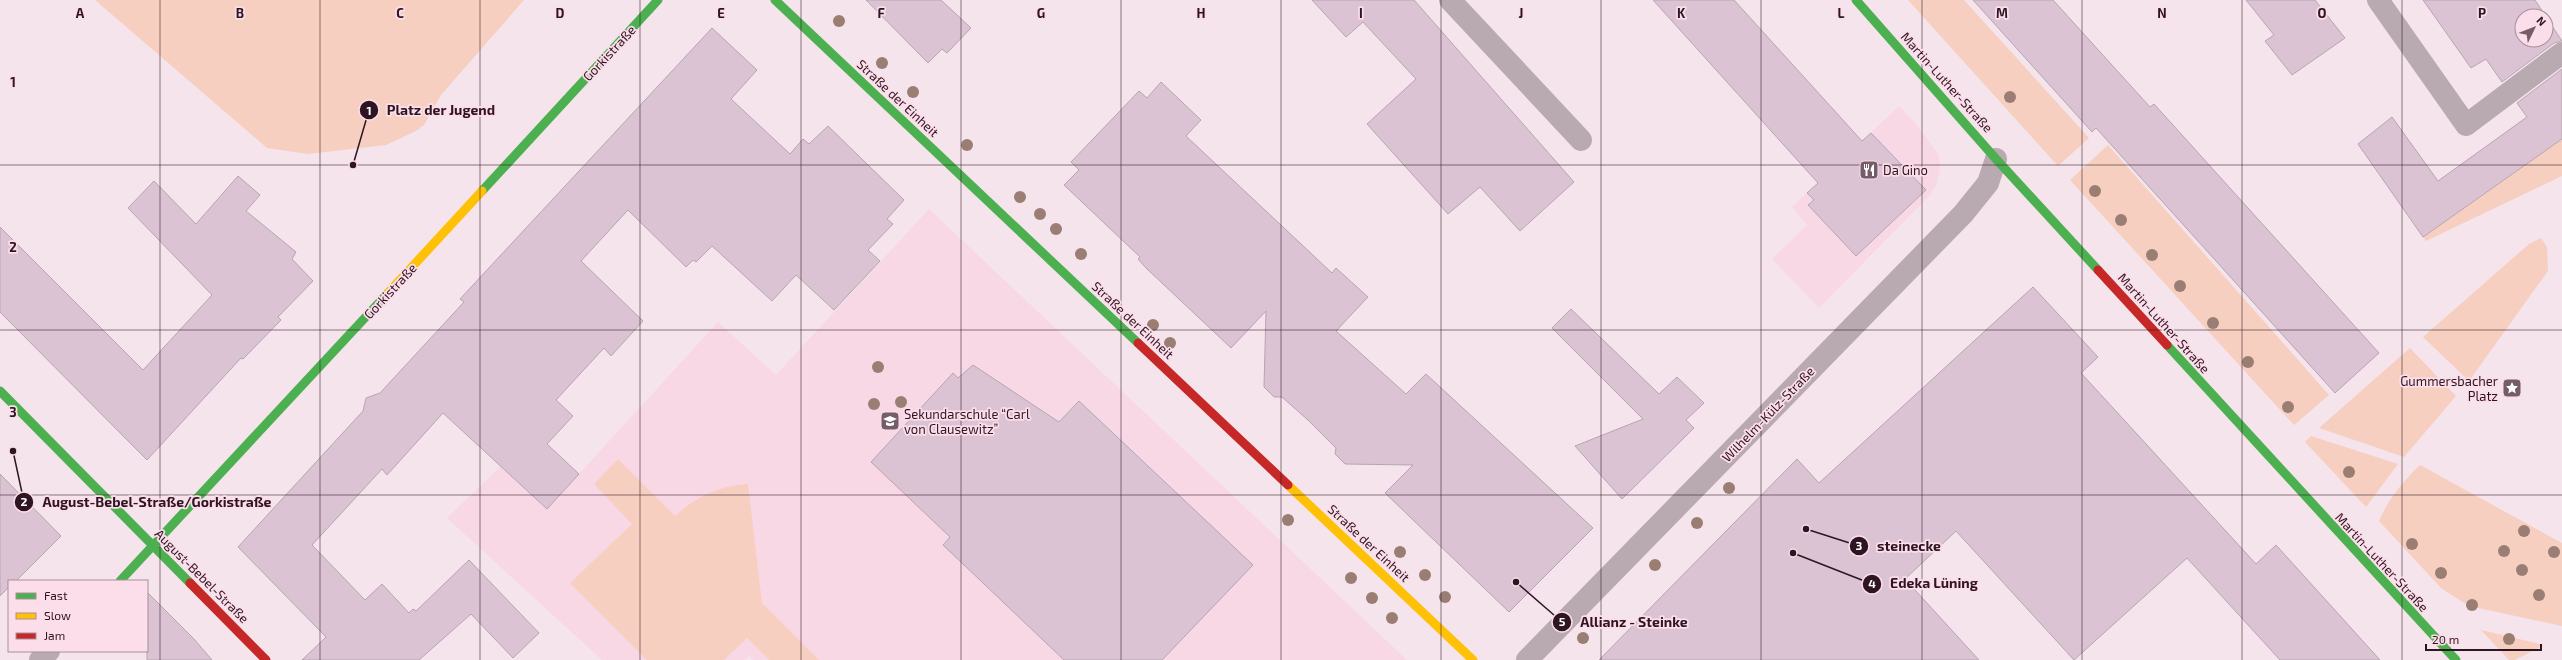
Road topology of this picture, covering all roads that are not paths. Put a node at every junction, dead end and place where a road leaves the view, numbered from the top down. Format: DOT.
graph roads {
  1 [pos="658,0"];
  2 [pos="775,0"];
  3 [pos="1450,0"];
  4 [pos="1856,0"];
  5 [pos="2378,0"];
  6 [pos="2562,53"];
  7 [pos="1581,140"];
  8 [pos="1996,159"];
  9 [pos="0,390"];
  10 [pos="154,547"];
  11 [pos="121,580"];
  12 [pos="48,652"];
  13 [pos="40,660"];
  14 [pos="266,660"];
  15 [pos="1473,660"];
  16 [pos="1527,660"];
  17 [pos="2456,660"];
  1 -- 10 [label="street, Gorkistraße"];
  2 -- 15 [label="street, Straße der Einheit"];
  3 -- 7 [label="street"];
  4 -- 8 [label="street, Martin-Luther-Straße"];
  5 -- 6 [label="street"];
  8 -- 16 [label="street, Wilhelm-Külz-Straße"];
  8 -- 17 [label="street, Martin-Luther-Straße"];
  9 -- 10 [label="street, August-Bebel-Straße"];
  10 -- 11 [label="street, Gorkistraße"];
  10 -- 14 [label="street, August-Bebel-Straße"];
  12 -- 13 [label="street"];
}
